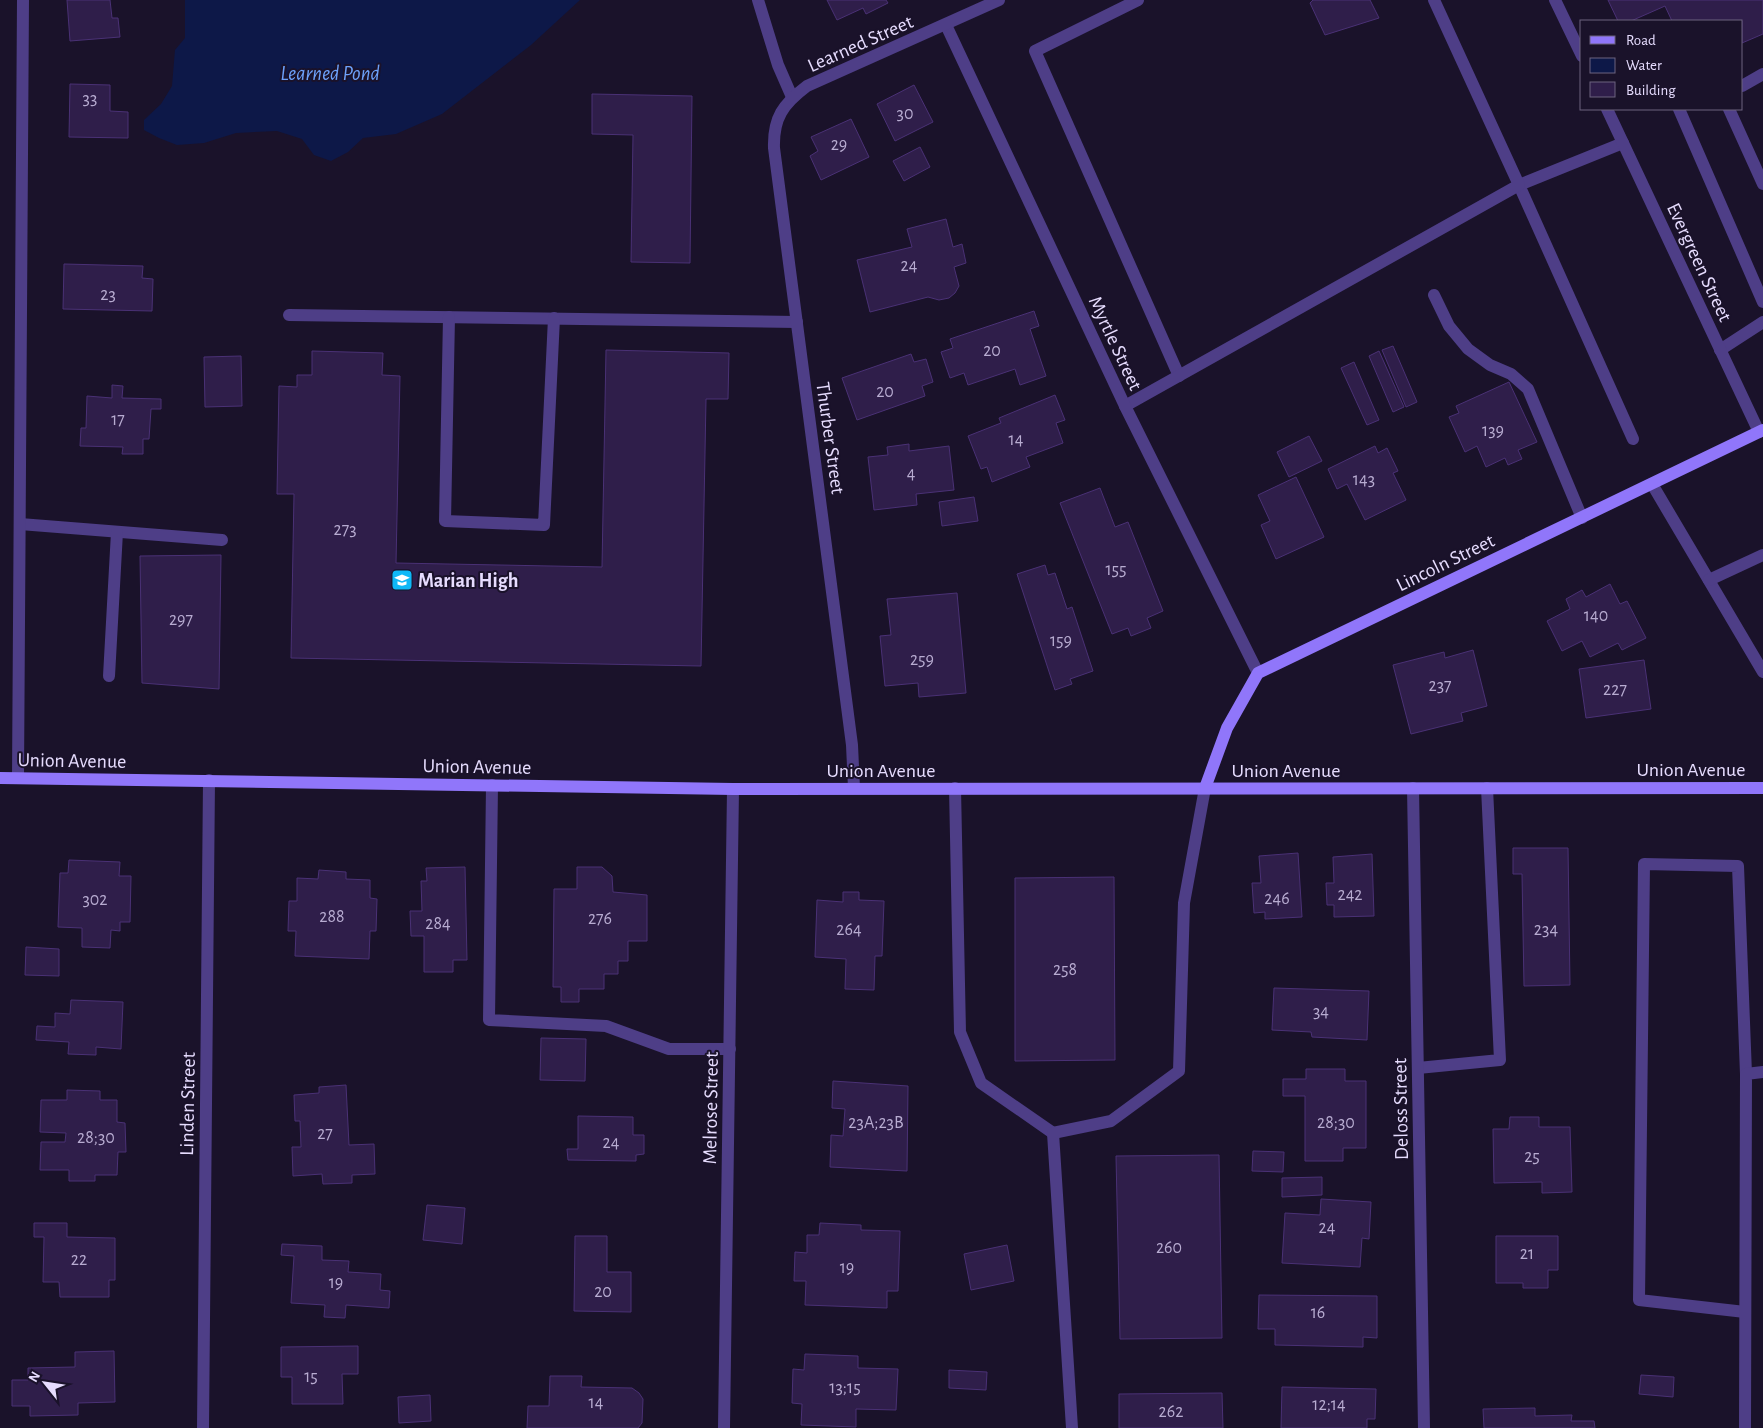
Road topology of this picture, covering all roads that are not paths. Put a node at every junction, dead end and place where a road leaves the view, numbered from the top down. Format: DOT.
graph roads {
  1 [pos="23,0"];
  2 [pos="758,0"];
  3 [pos="999,0"];
  4 [pos="1138,0"];
  5 [pos="1434,0"];
  6 [pos="1555,0"];
  7 [pos="946,25"];
  8 [pos="1580,52"];
  9 [pos="1763,74"];
  10 [pos="1743,85"];
  11 [pos="792,97"];
  12 [pos="1606,110"];
  13 [pos="1679,110"];
  14 [pos="1729,110"];
  15 [pos="1623,143"];
  16 [pos="1763,184"];
  17 [pos="1519,185"];
  18 [pos="1434,295"];
  19 [pos="1763,302"];
  20 [pos="289,315"];
  21 [pos="448,317"];
  22 [pos="554,318"];
  23 [pos="796,322"];
  24 [pos="1763,322"];
  25 [pos="1720,350"];
  26 [pos="1178,376"];
  27 [pos="1125,406"];
  28 [pos="1761,431"];
  29 [pos="1633,439"];
  30 [pos="1652,484"];
  31 [pos="1582,518"];
  32 [pos="20,524"];
  33 [pos="117,532"];
  34 [pos="222,540"];
  35 [pos="1763,555"];
  36 [pos="1709,580"];
  37 [pos="1763,672"];
  38 [pos="1258,673"];
  39 [pos="109,676"];
  40 [pos="0,778"];
  41 [pos="18,778"];
  42 [pos="209,780"];
  43 [pos="492,785"];
  44 [pos="854,788"];
  45 [pos="955,788"];
  46 [pos="1205,788"];
  47 [pos="1413,788"];
  48 [pos="1487,788"];
  49 [pos="1763,788"];
  50 [pos="733,789"];
  51 [pos="730,1049"];
  52 [pos="1418,1068"];
  53 [pos="1763,1072"];
  54 [pos="1746,1074"];
  55 [pos="1053,1133"];
  56 [pos="1745,1312"];
  57 [pos="202,1428"];
  58 [pos="724,1428"];
  59 [pos="1072,1428"];
  60 [pos="1424,1428"];
  61 [pos="1744,1428"];
  1 -- 32 [label="street"];
  2 -- 11 [label="street"];
  3 -- 7 [label="street, Learned Street"];
  4 -- 26 [label="street"];
  5 -- 17 [label="street"];
  6 -- 8 [label="street"];
  7 -- 11 [label="street, Learned Street"];
  7 -- 27 [label="street, Myrtle Street"];
  9 -- 10 [label="street"];
  11 -- 23 [label="street, Thurber Street"];
  12 -- 15 [label="street, Evergreen Street"];
  13 -- 19 [label="street"];
  14 -- 16 [label="street"];
  15 -- 17 [label="street"];
  15 -- 25 [label="street, Evergreen Street"];
  17 -- 26 [label="street"];
  17 -- 29 [label="street"];
  18 -- 31 [label="street"];
  20 -- 21 [label="street"];
  21 -- 22 [label="street"];
  21 -- 22 [label="street"];
  22 -- 23 [label="street"];
  23 -- 44 [label="street, Thurber Street"];
  24 -- 25 [label="street"];
  25 -- 28 [label="street, Evergreen Street"];
  26 -- 27 [label="street"];
  27 -- 38 [label="street, Myrtle Street"];
  28 -- 30 [label="main road, Lincoln Street"];
  30 -- 31 [label="main road, Lincoln Street"];
  30 -- 36 [label="street"];
  31 -- 38 [label="main road, Lincoln Street"];
  32 -- 33 [label="street"];
  32 -- 41 [label="street"];
  33 -- 34 [label="street"];
  33 -- 39 [label="street"];
  35 -- 36 [label="street"];
  36 -- 37 [label="street"];
  38 -- 46 [label="main road"];
  40 -- 41 [label="main road, Union Avenue"];
  41 -- 42 [label="main road, Union Avenue"];
  42 -- 43 [label="main road, Union Avenue"];
  42 -- 57 [label="street, Linden Street"];
  43 -- 50 [label="main road, Union Avenue"];
  43 -- 51 [label="street"];
  44 -- 45 [label="main road, Union Avenue"];
  44 -- 50 [label="main road, Union Avenue"];
  45 -- 46 [label="main road, Union Avenue"];
  45 -- 55 [label="street"];
  46 -- 47 [label="main road, Union Avenue"];
  46 -- 55 [label="street"];
  47 -- 48 [label="main road, Union Avenue"];
  47 -- 52 [label="street, Deloss Street"];
  48 -- 49 [label="main road, Union Avenue"];
  48 -- 52 [label="street"];
  50 -- 51 [label="street, Melrose Street"];
  51 -- 58 [label="street, Melrose Street"];
  52 -- 60 [label="street, Deloss Street"];
  53 -- 54 [label="street"];
  54 -- 56 [label="street"];
  54 -- 56 [label="street"];
  55 -- 59 [label="street"];
  56 -- 61 [label="street"];
}
